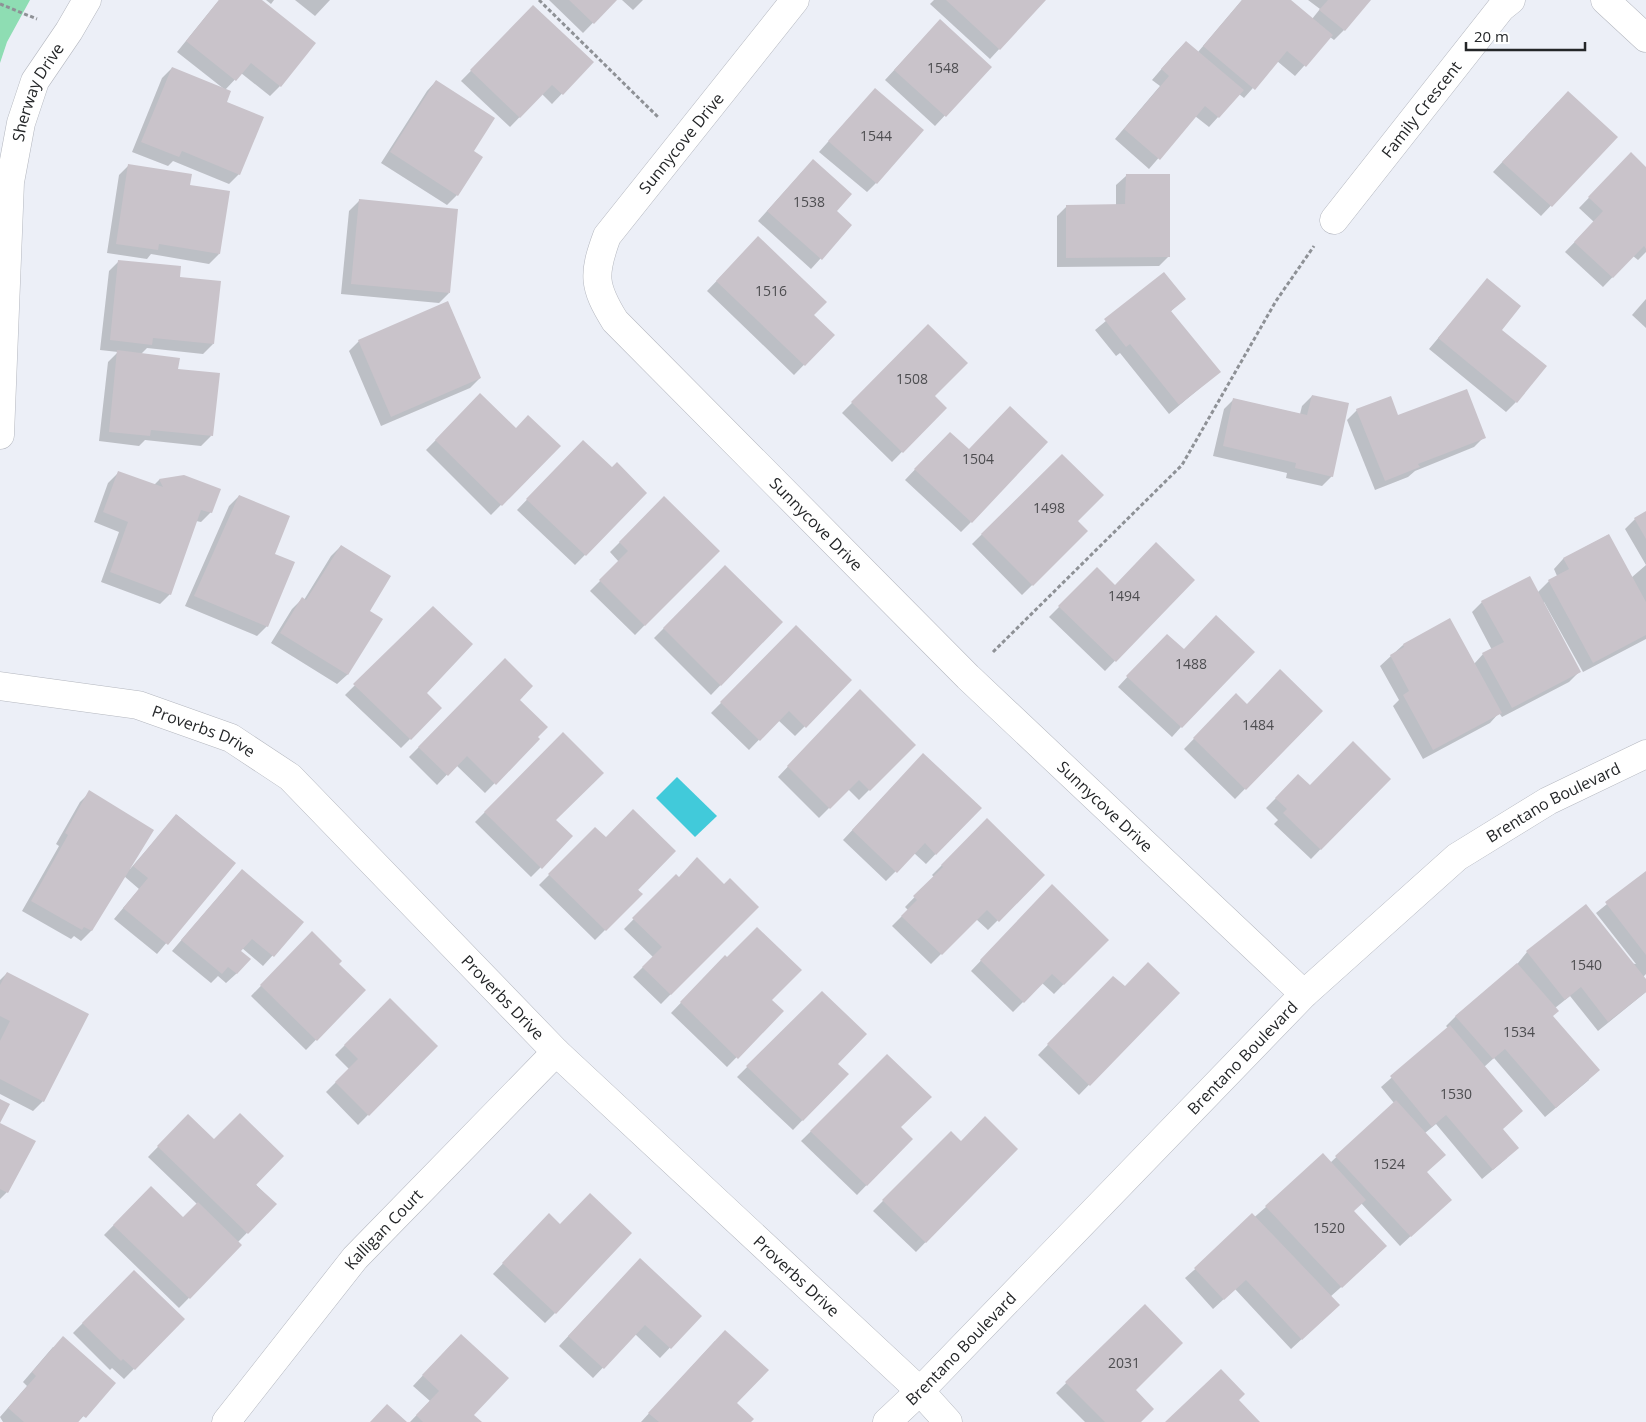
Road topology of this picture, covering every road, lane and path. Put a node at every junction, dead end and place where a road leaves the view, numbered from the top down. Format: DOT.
graph roads {
  1 [pos="87,0"];
  2 [pos="540,0"];
  3 [pos="796,0"];
  4 [pos="1511,0"];
  5 [pos="1605,0"];
  6 [pos="1646,38"];
  7 [pos="682,141"];
  8 [pos="1334,220"];
  9 [pos="0,435"];
  10 [pos="968,677"];
  11 [pos="0,686"];
  12 [pos="1646,754"];
  13 [pos="1304,994"];
  14 [pos="556,1052"];
  15 [pos="920,1392"];
  16 [pos="226,1422"];
  17 [pos="887,1422"];
  18 [pos="948,1422"];
  1 -- 9 [label="street, Sherway Drive"];
  2 -- 7 [label="path"];
  3 -- 7 [label="street, Sunnycove Drive"];
  4 -- 8 [label="street, Family Crescent"];
  5 -- 6 [label="street"];
  7 -- 10 [label="street, Sunnycove Drive"];
  8 -- 10 [label="path"];
  10 -- 13 [label="street, Sunnycove Drive"];
  11 -- 14 [label="street, Proverbs Drive"];
  12 -- 13 [label="street, Brentano Boulevard"];
  13 -- 15 [label="street, Brentano Boulevard"];
  14 -- 15 [label="street, Proverbs Drive"];
  14 -- 16 [label="street, Kalligan Court"];
  15 -- 17 [label="street, Brentano Boulevard"];
  15 -- 18 [label="street, Proverbs Drive"];
}
